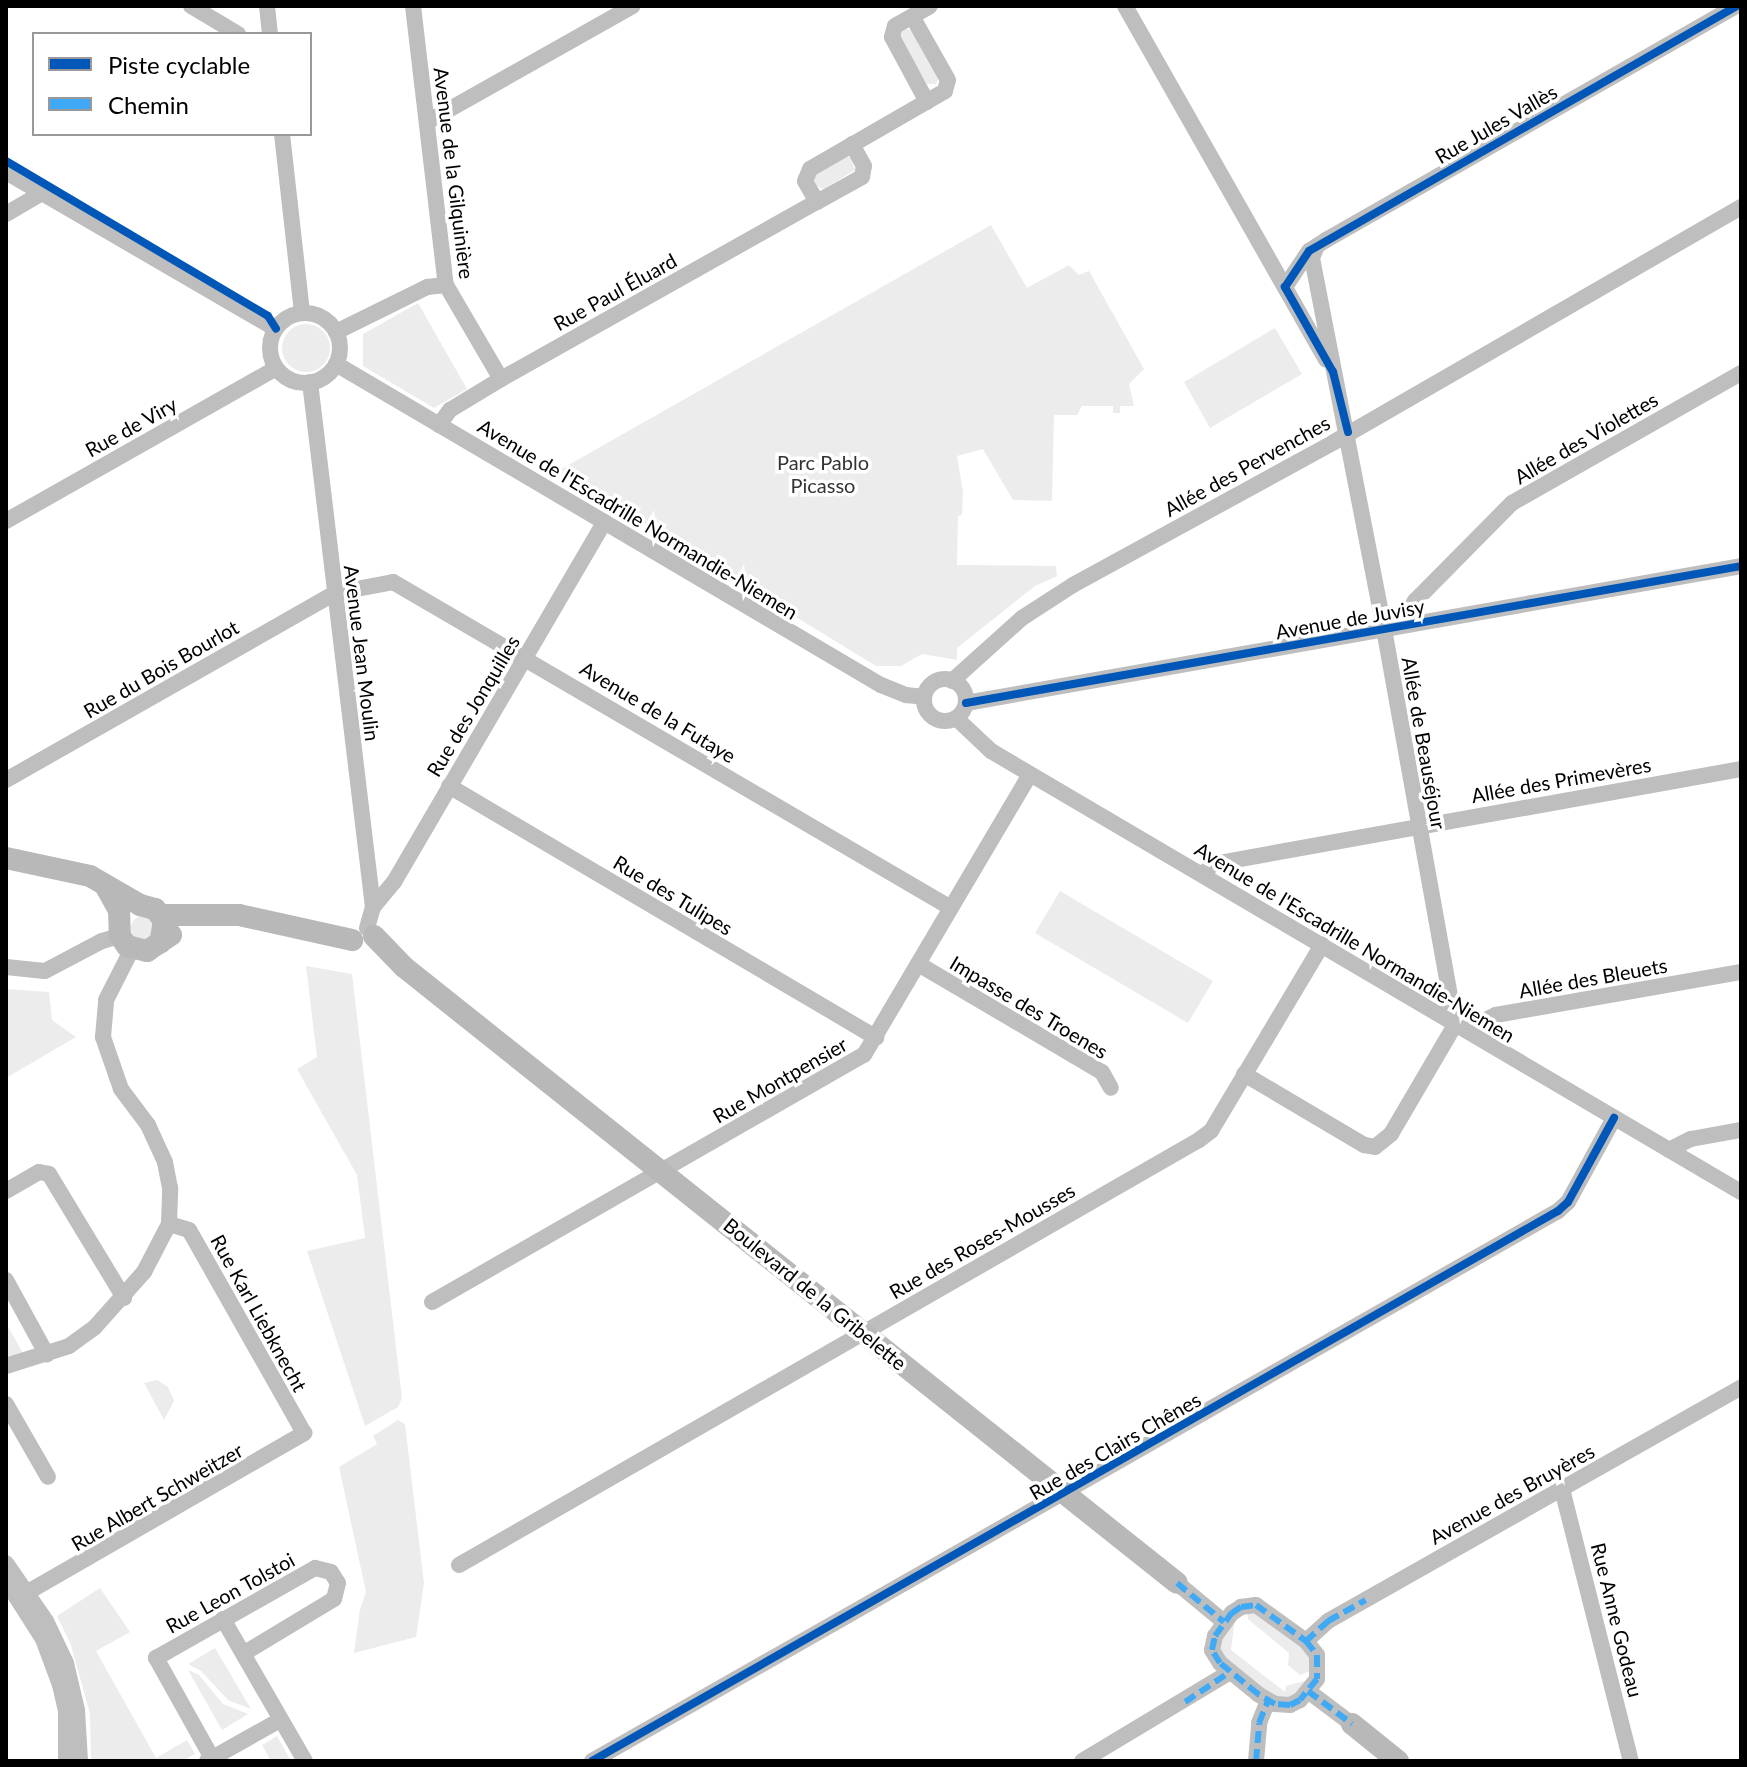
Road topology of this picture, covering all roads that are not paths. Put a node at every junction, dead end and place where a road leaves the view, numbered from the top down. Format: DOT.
graph roads {
  1 [pos="191,6"];
  2 [pos="267,6"];
  3 [pos="413,6"];
  4 [pos="633,6"];
  5 [pos="930,6"];
  6 [pos="1125,6"];
  7 [pos="1737,6"];
  8 [pos="912,16"];
  9 [pos="235,32"];
  10 [pos="270,32"];
  11 [pos="927,102"];
  12 [pos="427,122"];
  13 [pos="282,136"];
  14 [pos="852,144"];
  15 [pos="6,172"];
  16 [pos="42,193"];
  17 [pos="817,202"];
  18 [pos="1741,207"];
  19 [pos="6,214"];
  20 [pos="1317,246"];
  21 [pos="446,285"];
  22 [pos="1285,287"];
  23 [pos="302,313"];
  24 [pos="276,329"];
  25 [pos="336,332"];
  26 [pos="336,364"];
  27 [pos="276,368"];
  28 [pos="1333,372"];
  29 [pos="1741,373"];
  30 [pos="501,379"];
  31 [pos="310,382"];
  32 [pos="439,425"];
  33 [pos="1348,432"];
  34 [pos="6,521"];
  35 [pos="604,522"];
  36 [pos="1741,566"];
  37 [pos="335,593"];
  38 [pos="1392,627"];
  39 [pos="525,657"];
  40 [pos="952,681"];
  41 [pos="924,697"];
  42 [pos="966,703"];
  43 [pos="956,718"];
  44 [pos="1741,769"];
  45 [pos="1030,774"];
  46 [pos="6,780"];
  47 [pos="449,786"];
  48 [pos="1418,826"];
  49 [pos="6,858"];
  50 [pos="1203,874"];
  51 [pos="106,887"];
  52 [pos="951,908"];
  53 [pos="150,910"];
  54 [pos="202,915"];
  55 [pos="366,932"];
  56 [pos="124,936"];
  57 [pos="160,943"];
  58 [pos="1322,945"];
  59 [pos="920,965"];
  60 [pos="6,967"];
  61 [pos="1741,972"];
  62 [pos="1455,1025"];
  63 [pos="876,1038"];
  64 [pos="1244,1074"];
  65 [pos="1111,1088"];
  66 [pos="1614,1118"];
  67 [pos="1741,1130"];
  68 [pos="1669,1150"];
  69 [pos="661,1171"];
  70 [pos="6,1191"];
  71 [pos="1741,1192"];
  72 [pos="169,1224"];
  73 [pos="6,1280"];
  74 [pos="124,1298"];
  75 [pos="432,1302"];
  76 [pos="862,1332"];
  77 [pos="47,1355"];
  78 [pos="6,1366"];
  79 [pos="1741,1387"];
  80 [pos="6,1404"];
  81 [pos="304,1433"];
  82 [pos="48,1477"];
  83 [pos="1562,1489"];
  84 [pos="1064,1493"];
  85 [pos="6,1563"];
  86 [pos="459,1565"];
  87 [pos="6,1581"];
  88 [pos="1177,1583"];
  89 [pos="28,1592"];
  90 [pos="223,1619"];
  91 [pos="1224,1622"];
  92 [pos="1306,1641"];
  93 [pos="243,1654"];
  94 [pos="1230,1672"];
  95 [pos="1308,1691"];
  96 [pos="1268,1701"];
  97 [pos="280,1720"];
  98 [pos="1352,1724"];
  99 [pos="210,1760"];
  100 [pos="66,1761"];
  101 [pos="80,1761"];
  102 [pos="305,1761"];
  103 [pos="592,1761"];
  104 [pos="1082,1761"];
  105 [pos="1256,1761"];
  106 [pos="1398,1761"];
  107 [pos="1631,1761"];
  1 -- 9 [label="street"];
  2 -- 10 [label="street"];
  3 -- 12 [label="street, Avenue de la Gilquinière"];
  4 -- 12 [label="street"];
  5 -- 8 [label="street"];
  6 -- 22 [label="street"];
  7 -- 20 [label="street, Rue Jules Vallès"];
  8 -- 11 [label="street"];
  8 -- 11 [label="street"];
  11 -- 14 [label="street"];
  12 -- 21 [label="street, Avenue de la Gilquinière"];
  13 -- 23 [label="street"];
  14 -- 17 [label="street"];
  14 -- 17 [label="street, Rue Paul Éluard"];
  15 -- 16 [label="street"];
  16 -- 19 [label="street"];
  16 -- 24 [label="street"];
  17 -- 30 [label="street, Rue Paul Éluard"];
  18 -- 33 [label="street, Allée des Pervenches"];
  20 -- 22 [label="street, Rue Jules Vallès"];
  20 -- 28 [label="street"];
  21 -- 25 [label="street"];
  21 -- 30 [label="street, Avenue de la Gilquinière"];
  22 -- 28 [label="street"];
  23 -- 24 [label="street"];
  23 -- 25 [label="street"];
  24 -- 27 [label="street"];
  25 -- 26 [label="street"];
  26 -- 31 [label="street"];
  26 -- 32 [label="street, Avenue de l'Escadrille Normandie-Niemen"];
  27 -- 31 [label="street"];
  27 -- 34 [label="street, Rue de Viry"];
  28 -- 33 [label="street, Allée de Beauséjour"];
  29 -- 38 [label="street, Allée des Violettes"];
  30 -- 32 [label="street, Rue Paul Éluard"];
  31 -- 37 [label="street, Avenue Jean Moulin"];
  32 -- 35 [label="street, Avenue de l'Escadrille Normandie-Niemen"];
  33 -- 38 [label="street, Allée de Beauséjour"];
  33 -- 40 [label="street, Allée des Pervenches"];
  35 -- 39 [label="street, Rue des Jonquilles"];
  35 -- 41 [label="street, Avenue de l'Escadrille Normandie-Niemen"];
  36 -- 38 [label="street, Avenue de Juvisy"];
  37 -- 39 [label="street, Avenue de la Futaye"];
  37 -- 46 [label="street, Rue du Bois Bourlot"];
  37 -- 55 [label="street, Avenue Jean Moulin"];
  38 -- 42 [label="street, Avenue de Juvisy"];
  38 -- 48 [label="street, Allée de Beauséjour"];
  39 -- 47 [label="street, Rue des Jonquilles"];
  39 -- 52 [label="street, Avenue de la Futaye"];
  40 -- 41 [label="street"];
  40 -- 42 [label="street"];
  41 -- 43 [label="street"];
  42 -- 43 [label="street"];
  43 -- 45 [label="street, Avenue de l'Escadrille Normandie-Niemen"];
  44 -- 48 [label="street, Allée des Primevères"];
  45 -- 50 [label="street, Avenue de l'Escadrille Normandie-Niemen"];
  45 -- 52 [label="street, Rue Montpensier"];
  47 -- 55 [label="street, Rue des Jonquilles"];
  47 -- 63 [label="street, Rue des Tulipes"];
  48 -- 50 [label="street, Allée des Primevères"];
  48 -- 62 [label="street, Allée de Beauséjour"];
  49 -- 51 [label="main road"];
  50 -- 58 [label="street, Avenue de l'Escadrille Normandie-Niemen"];
  51 -- 53 [label="main road"];
  51 -- 56 [label="main road"];
  52 -- 59 [label="street, Rue Montpensier"];
  53 -- 54 [label="main road, Boulevard de la Gribelette"];
  53 -- 56 [label="main road"];
  53 -- 57 [label="main road"];
  54 -- 55 [label="main road, Boulevard de la Gribelette"];
  54 -- 57 [label="main road"];
  55 -- 69 [label="main road, Boulevard de la Gribelette"];
  56 -- 57 [label="main road"];
  56 -- 60 [label="street"];
  56 -- 72 [label="street"];
  58 -- 62 [label="street, Avenue de l'Escadrille Normandie-Niemen"];
  58 -- 64 [label="street, Rue des Roses-Mousses"];
  59 -- 63 [label="street, Rue Montpensier"];
  59 -- 65 [label="street, Impasse des Troenes"];
  61 -- 62 [label="street, Allée des Bleuets"];
  62 -- 64 [label="street"];
  62 -- 66 [label="street, Avenue de l'Escadrille Normandie-Niemen"];
  63 -- 69 [label="street, Rue Montpensier"];
  64 -- 76 [label="street, Rue des Roses-Mousses"];
  66 -- 68 [label="street, Avenue de l'Escadrille Normandie-Niemen"];
  66 -- 84 [label="street, Rue des Clairs Chênes"];
  67 -- 68 [label="street"];
  68 -- 71 [label="street, Avenue de l'Escadrille Normandie-Niemen"];
  69 -- 75 [label="street, Rue Montpensier"];
  69 -- 76 [label="main road, Boulevard de la Gribelette"];
  70 -- 74 [label="street"];
  72 -- 74 [label="street"];
  72 -- 81 [label="street, Rue Karl Liebknecht"];
  73 -- 77 [label="street"];
  74 -- 77 [label="street"];
  76 -- 84 [label="main road, Boulevard de la Gribelette"];
  76 -- 86 [label="street, Rue des Roses-Mousses"];
  77 -- 78 [label="street"];
  79 -- 83 [label="street, Avenue des Bruyères"];
  80 -- 82 [label="street"];
  81 -- 89 [label="street, Rue Albert Schweitzer"];
  83 -- 92 [label="street, Avenue des Bruyères"];
  83 -- 107 [label="street, Rue Anne Godeau"];
  84 -- 88 [label="main road, Boulevard de la Gribelette"];
  84 -- 103 [label="street, Rue des Clairs Chênes"];
  85 -- 89 [label="street"];
  87 -- 100 [label="street"];
  88 -- 91 [label="street, Boulevard de la Gribelette"];
  89 -- 101 [label="street"];
  90 -- 93 [label="street"];
  90 -- 93 [label="street, Rue Leon Tolstoi"];
  90 -- 99 [label="street, Rue Leon Tolstoi"];
  91 -- 92 [label="street"];
  91 -- 94 [label="street"];
  92 -- 95 [label="street"];
  93 -- 97 [label="street"];
  94 -- 96 [label="street"];
  94 -- 104 [label="street"];
  95 -- 96 [label="street"];
  95 -- 98 [label="street"];
  96 -- 105 [label="street"];
  97 -- 99 [label="street"];
  97 -- 102 [label="street"];
  98 -- 106 [label="main road"];
}
